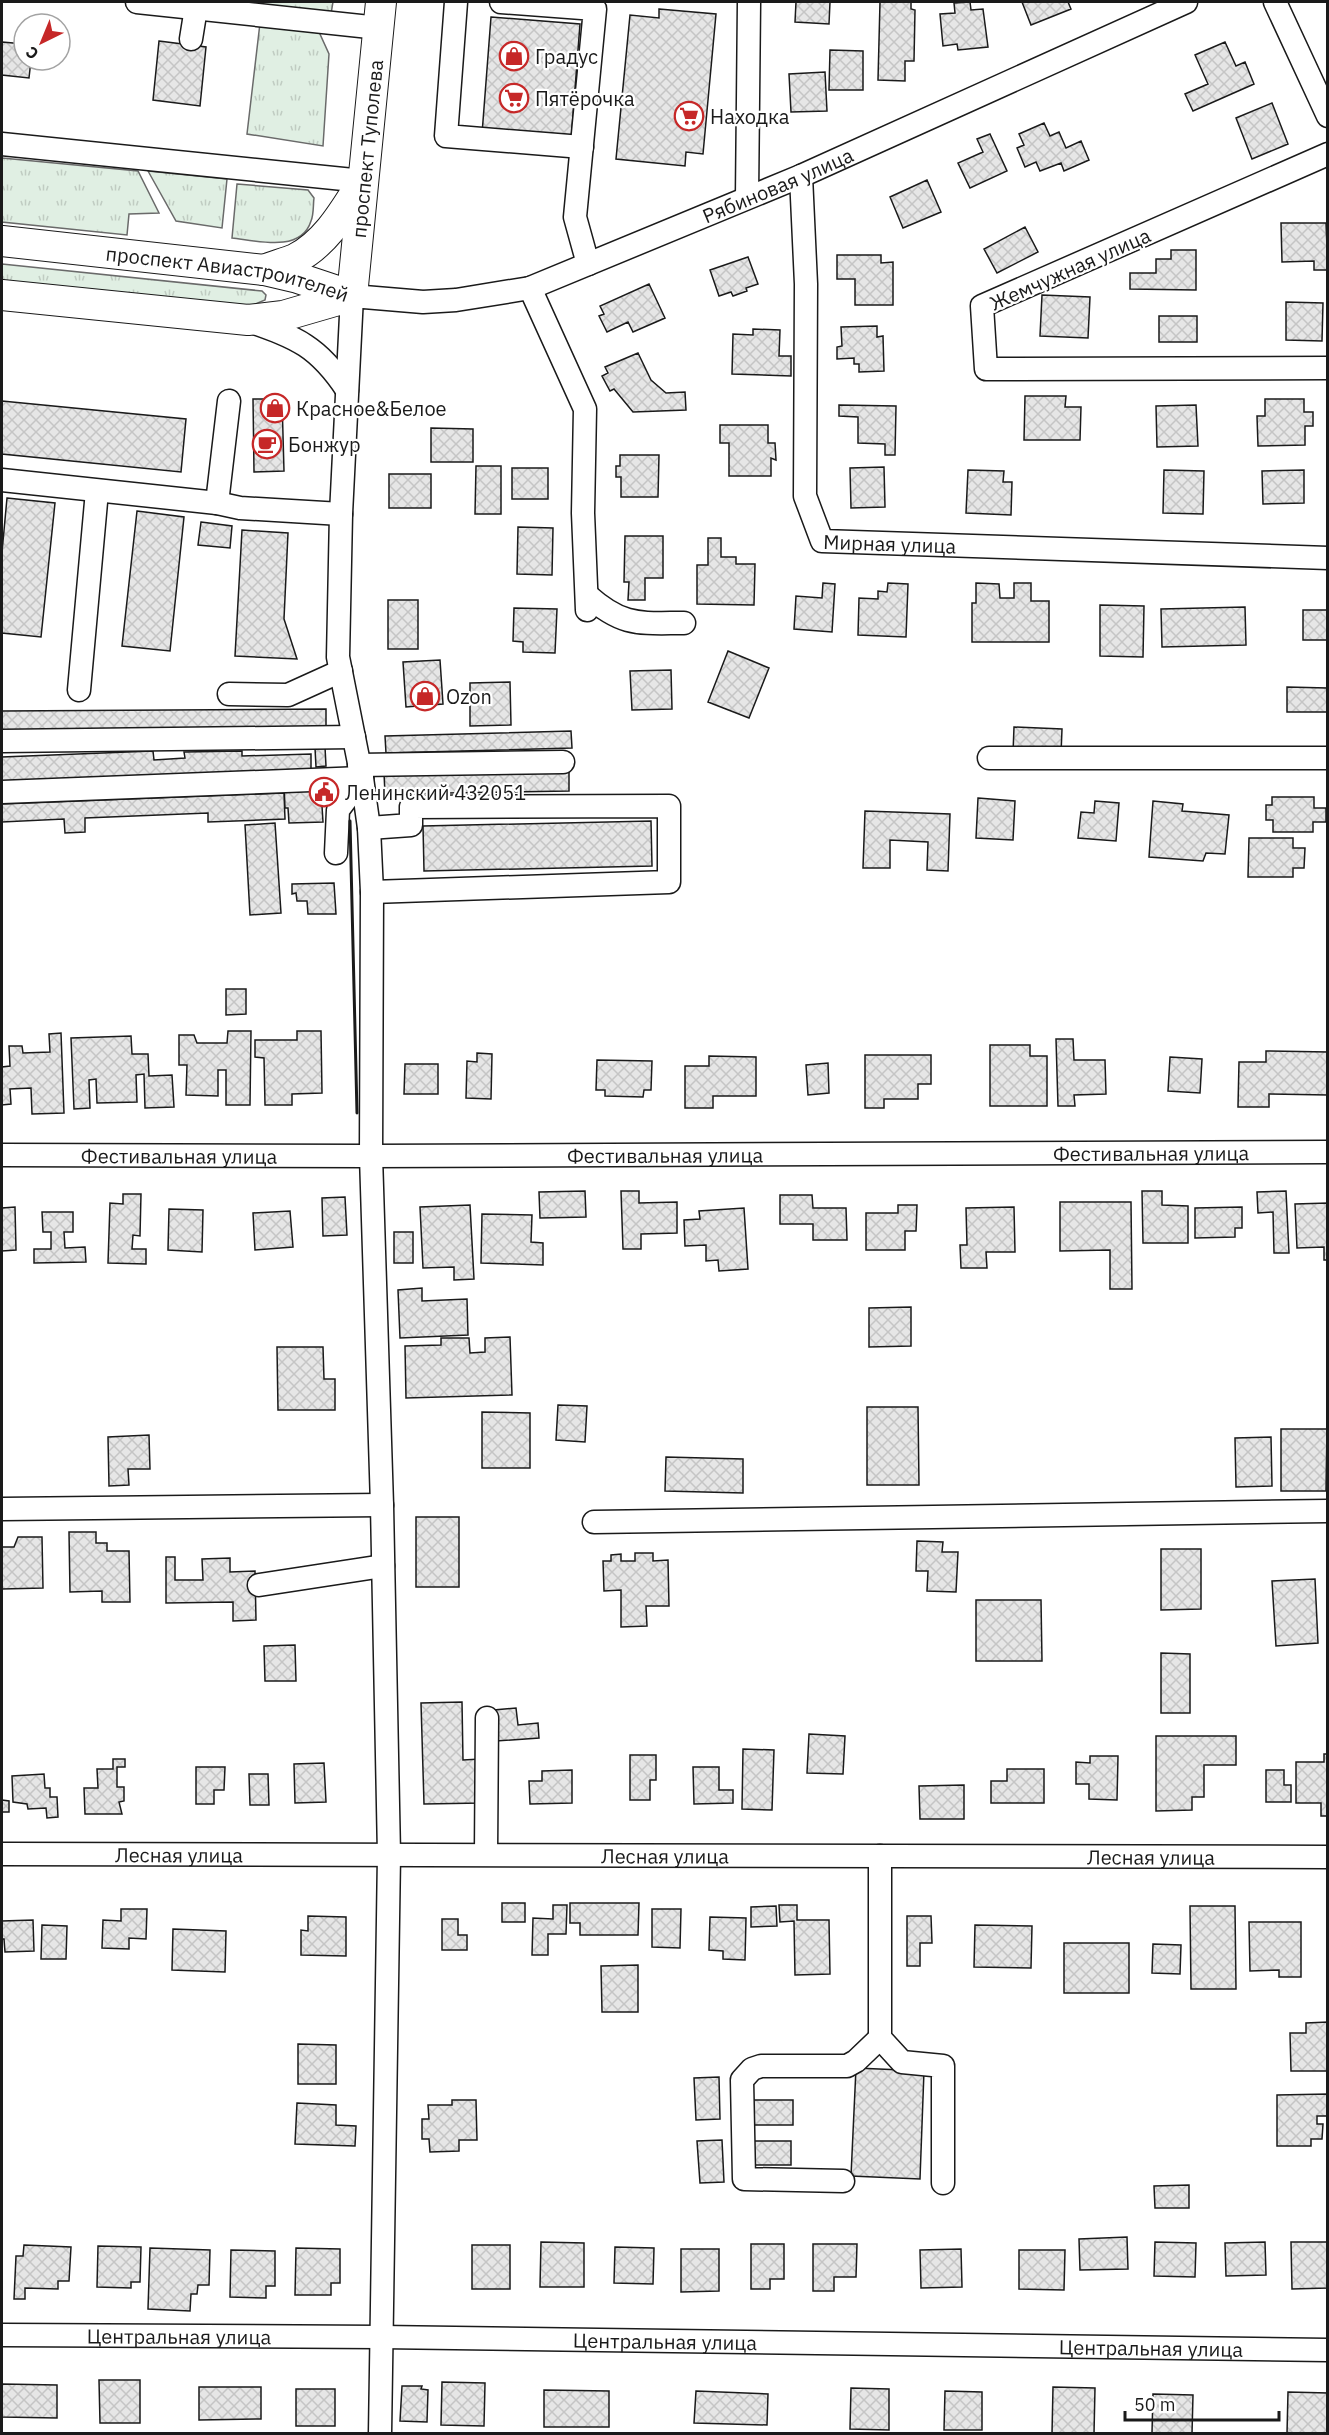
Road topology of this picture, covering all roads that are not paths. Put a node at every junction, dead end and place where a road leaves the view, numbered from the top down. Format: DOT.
graph roads {
  1 [pos="137,2"];
  2 [pos="456,2"];
  3 [pos="501,2"];
  4 [pos="749,2"];
  5 [pos="1186,2"];
  6 [pos="1275,2"];
  7 [pos="196,8"];
  8 [pos="380,15"];
  9 [pos="191,39"];
  10 [pos="1328,116"];
  11 [pos="2,144"];
  12 [pos="582,147"];
  13 [pos="1328,154"];
  14 [pos="801,176"];
  15 [pos="363,181"];
  16 [pos="747,197"];
  17 [pos="2,241"];
  18 [pos="588,264"];
  19 [pos="264,270"];
  20 [pos="530,288"];
  21 [pos="2,295"];
  22 [pos="352,296"];
  23 [pos="248,320"];
  24 [pos="1328,369"];
  25 [pos="347,390"];
  26 [pos="229,401"];
  27 [pos="2,480"];
  28 [pos="97,491"];
  29 [pos="216,503"];
  30 [pos="341,514"];
  31 [pos="1328,558"];
  32 [pos="684,623"];
  33 [pos="341,671"];
  34 [pos="79,690"];
  35 [pos="229,694"];
  36 [pos="354,737"];
  37 [pos="2,741"];
  38 [pos="989,758"];
  39 [pos="1328,758"];
  40 [pos="563,762"];
  41 [pos="361,771"];
  42 [pos="2,792"];
  43 [pos="369,828"];
  44 [pos="336,853"];
  45 [pos="372,892"];
  46 [pos="1328,1152"];
  47 [pos="2,1155"];
  48 [pos="371,1156"];
  49 [pos="382,1505"];
  50 [pos="2,1509"];
  51 [pos="1328,1511"];
  52 [pos="594,1522"];
  53 [pos="383,1566"];
  54 [pos="259,1585"];
  55 [pos="487,1718"];
  56 [pos="2,1854"];
  57 [pos="486,1854"];
  58 [pos="389,1855"];
  59 [pos="880,1856"];
  60 [pos="1328,1857"];
  61 [pos="880,2038"];
  62 [pos="843,2181"];
  63 [pos="943,2183"];
  64 [pos="2,2335"];
  65 [pos="381,2337"];
  66 [pos="1328,2350"];
  67 [pos="380,2433"];
  1 -- 7 [label="street"];
  2 -- 12 [label="street"];
  3 -- 12 [label="street"];
  4 -- 16 [label="street"];
  5 -- 14 [label="street, Рябиновая улица"];
  6 -- 10 [label="street"];
  7 -- 8 [label="street"];
  7 -- 9 [label="street"];
  8 -- 15 [label="main road, проспект Туполева"];
  11 -- 15 [label="street"];
  12 -- 18 [label="street"];
  13 -- 24 [label="street, Жемчужная улица"];
  14 -- 16 [label="street, Рябиновая улица"];
  14 -- 31 [label="street, Мирная улица"];
  15 -- 19 [label="main road"];
  15 -- 22 [label="main road, проспект Туполева"];
  16 -- 18 [label="street, Рябиновая улица"];
  17 -- 19 [label="main road, проспект Авиастроителей"];
  18 -- 20 [label="street, Рябиновая улица"];
  19 -- 22 [label="main road, проспект Авиастроителей"];
  20 -- 22 [label="street, Рябиновая улица"];
  20 -- 32 [label="street"];
  21 -- 23 [label="main road, проспект Авиастроителей"];
  22 -- 23 [label="main road, проспект Авиастроителей"];
  22 -- 25 [label="street"];
  23 -- 25 [label="street"];
  25 -- 30 [label="street"];
  26 -- 29 [label="street"];
  27 -- 28 [label="street"];
  28 -- 29 [label="street"];
  28 -- 34 [label="street"];
  29 -- 30 [label="street"];
  30 -- 33 [label="street"];
  33 -- 35 [label="street"];
  33 -- 36 [label="street"];
  36 -- 37 [label="street"];
  36 -- 41 [label="street"];
  38 -- 39 [label="street"];
  40 -- 41 [label="street"];
  41 -- 42 [label="street"];
  41 -- 43 [label="street"];
  41 -- 44 [label="street"];
  43 -- 45 [label="street"];
  43 -- 45 [label="street"];
  45 -- 48 [label="street"];
  46 -- 48 [label="street, Фестивальная улица"];
  47 -- 48 [label="street, Фестивальная улица"];
  48 -- 49 [label="street"];
  49 -- 50 [label="street"];
  49 -- 53 [label="street"];
  51 -- 52 [label="street"];
  53 -- 54 [label="street"];
  53 -- 58 [label="street"];
  55 -- 57 [label="street"];
  56 -- 58 [label="street, Лесная улица"];
  57 -- 58 [label="street, Лесная улица"];
  57 -- 59 [label="street, Лесная улица"];
  58 -- 65 [label="street"];
  59 -- 60 [label="street, Лесная улица"];
  59 -- 61 [label="street"];
  61 -- 62 [label="street"];
  61 -- 63 [label="street"];
  64 -- 65 [label="street, Центральная улица"];
  65 -- 66 [label="street, Центральная улица"];
  65 -- 67 [label="street"];
}
